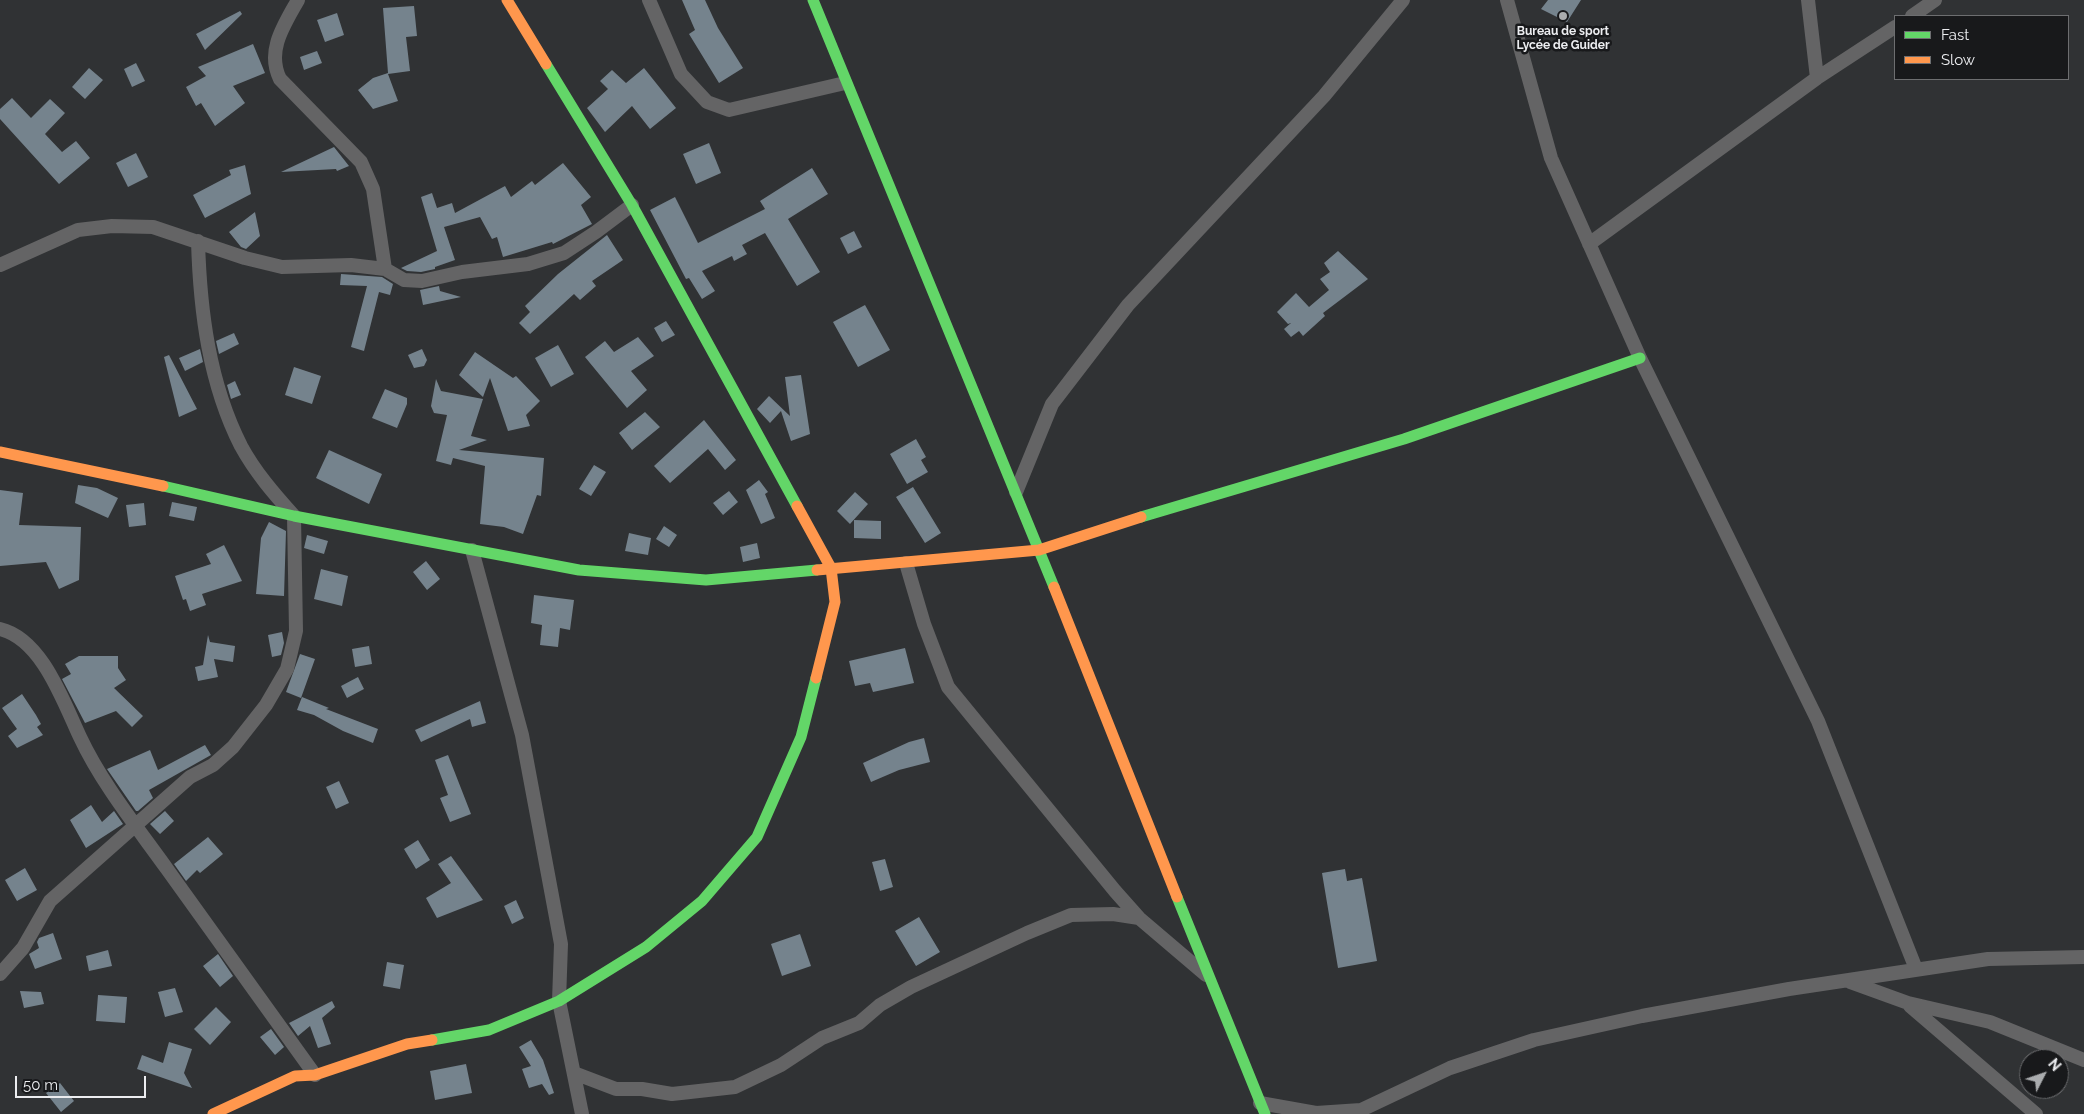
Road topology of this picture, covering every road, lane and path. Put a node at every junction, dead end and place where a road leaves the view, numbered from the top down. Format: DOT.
graph roads {
  1 [pos="298,0"];
  2 [pos="507,0"];
  3 [pos="649,0"];
  4 [pos="812,0"];
  5 [pos="1404,0"];
  6 [pos="1506,0"];
  7 [pos="1808,0"];
  8 [pos="1935,0"];
  9 [pos="1913,15"];
  10 [pos="1894,28"];
  11 [pos="1817,78"];
  12 [pos="845,83"];
  13 [pos="632,205"];
  14 [pos="198,241"];
  15 [pos="1589,244"];
  16 [pos="0,265"];
  17 [pos="385,269"];
  18 [pos="1640,358"];
  19 [pos="0,452"];
  20 [pos="1016,492"];
  21 [pos="294,516"];
  22 [pos="472,550"];
  23 [pos="1040,550"];
  24 [pos="906,563"];
  25 [pos="831,568"];
  26 [pos="0,629"];
  27 [pos="136,826"];
  28 [pos="1139,918"];
  29 [pos="2084,957"];
  30 [pos="1916,969"];
  31 [pos="0,974"];
  32 [pos="1209,977"];
  33 [pos="1849,982"];
  34 [pos="559,1001"];
  35 [pos="1908,1003"];
  36 [pos="2084,1060"];
  37 [pos="574,1073"];
  38 [pos="314,1075"];
  39 [pos="1263,1108"];
  40 [pos="1363,1112"];
  41 [pos="213,1114"];
  42 [pos="582,1114"];
  43 [pos="2036,1114"];
  1 -- 17 [label="street"];
  2 -- 13 [label="street"];
  3 -- 12 [label="street"];
  4 -- 12 [label="street"];
  5 -- 20 [label="street"];
  6 -- 15 [label="street"];
  7 -- 11 [label="street"];
  8 -- 9 [label="street"];
  10 -- 11 [label="street"];
  11 -- 15 [label="street"];
  12 -- 20 [label="street"];
  13 -- 17 [label="street"];
  13 -- 25 [label="street"];
  14 -- 16 [label="street"];
  14 -- 17 [label="street"];
  14 -- 21 [label="street"];
  15 -- 18 [label="street"];
  18 -- 23 [label="street"];
  18 -- 30 [label="street"];
  19 -- 21 [label="street"];
  20 -- 23 [label="street"];
  21 -- 22 [label="street"];
  21 -- 27 [label="street"];
  22 -- 25 [label="street"];
  22 -- 34 [label="street"];
  23 -- 24 [label="street"];
  23 -- 32 [label="street"];
  24 -- 25 [label="street"];
  24 -- 28 [label="street"];
  25 -- 34 [label="street"];
  26 -- 27 [label="street"];
  27 -- 31 [label="street"];
  27 -- 38 [label="street"];
  28 -- 32 [label="street"];
  28 -- 37 [label="street"];
  29 -- 30 [label="street"];
  30 -- 33 [label="street"];
  32 -- 39 [label="street"];
  33 -- 35 [label="street"];
  33 -- 40 [label="street"];
  34 -- 37 [label="street"];
  34 -- 38 [label="street"];
  35 -- 36 [label="street"];
  35 -- 43 [label="street"];
  37 -- 42 [label="street"];
  38 -- 41 [label="street"];
  39 -- 40 [label="street"];
}
